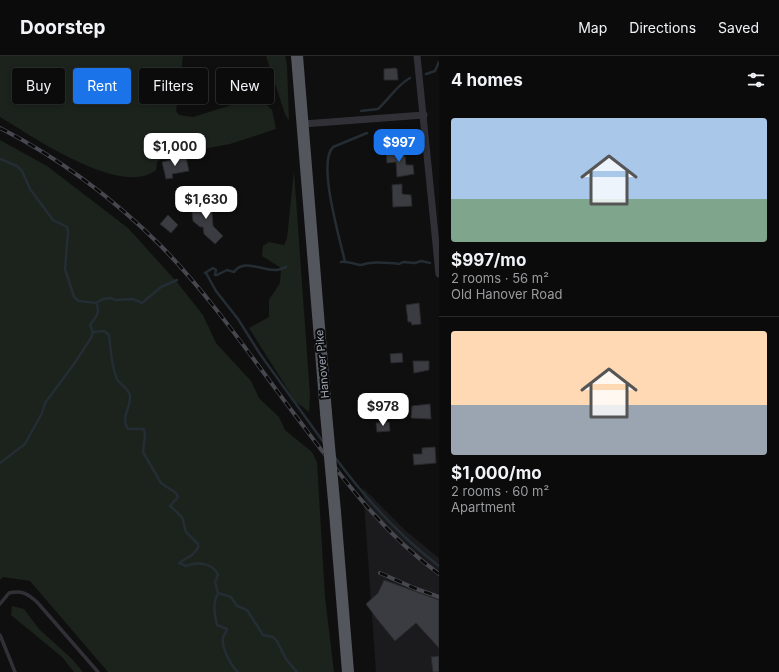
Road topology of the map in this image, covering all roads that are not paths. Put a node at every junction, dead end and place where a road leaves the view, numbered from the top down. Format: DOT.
graph roads {
  1 [pos="297,56"];
  2 [pos="417,56"];
  3 [pos="424,115"];
  4 [pos="303,124"];
  5 [pos="439,274"];
  6 [pos="0,604"];
  7 [pos="0,635"];
  8 [pos="15,672"];
  9 [pos="98,672"];
  10 [pos="348,672"];
  1 -- 4 [label="highway, Hanover Pike"];
  2 -- 3 [label="street"];
  3 -- 4 [label="street"];
  3 -- 5 [label="street"];
  4 -- 10 [label="highway, Hanover Pike, bridge"];
  6 -- 9 [label="lane"];
  7 -- 8 [label="lane"];
}
